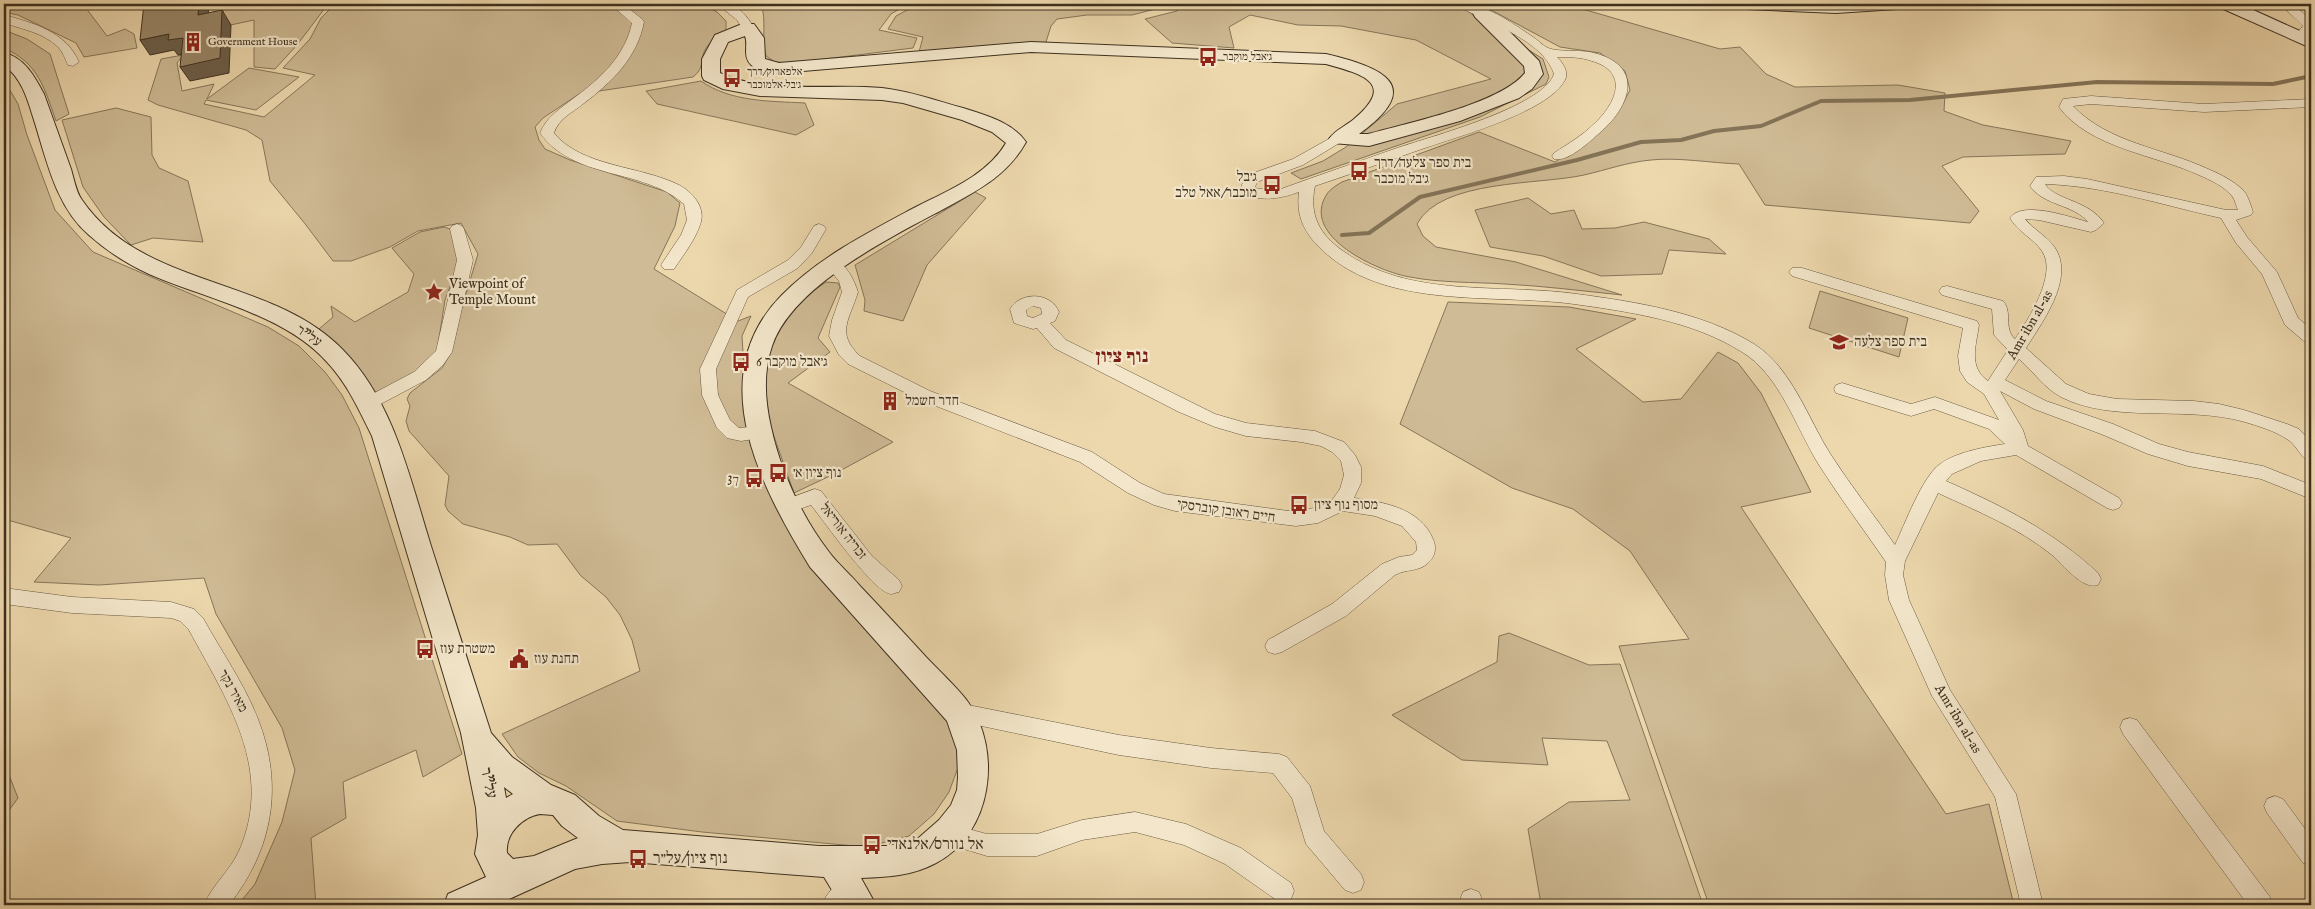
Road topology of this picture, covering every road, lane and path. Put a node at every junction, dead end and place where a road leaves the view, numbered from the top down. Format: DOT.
graph roads {
  1 [pos="616,4"];
  2 [pos="723,4"];
  3 [pos="1747,4"];
  4 [pos="1897,4"];
  5 [pos="2227,4"];
  6 [pos="2286,4"];
  7 [pos="1474,7"];
  8 [pos="4,19"];
  9 [pos="748,28"];
  10 [pos="2305,40"];
  11 [pos="1547,52"];
  12 [pos="4,58"];
  13 [pos="73,62"];
  14 [pos="2311,103"];
  15 [pos="1339,139"];
  16 [pos="1559,156"];
  17 [pos="1308,184"];
  18 [pos="2226,215"];
  19 [pos="457,229"];
  20 [pos="819,229"];
  21 [pos="669,265"];
  22 [pos="834,265"];
  23 [pos="1797,272"];
  24 [pos="1947,291"];
  25 [pos="1024,298"];
  26 [pos="2311,338"];
  27 [pos="2016,349"];
  28 [pos="1994,386"];
  29 [pos="1842,389"];
  30 [pos="369,403"];
  31 [pos="760,432"];
  32 [pos="2017,446"];
  33 [pos="2311,456"];
  34 [pos="1934,482"];
  35 [pos="2311,492"];
  36 [pos="2113,503"];
  37 [pos="1339,504"];
  38 [pos="788,506"];
  39 [pos="1896,561"];
  40 [pos="2091,579"];
  41 [pos="892,586"];
  42 [pos="4,596"];
  43 [pos="1275,646"];
  44 [pos="958,712"];
  45 [pos="2130,727"];
  46 [pos="476,734"];
  47 [pos="545,799"];
  48 [pos="2275,806"];
  49 [pos="572,815"];
  50 [pos="949,835"];
  51 [pos="493,846"];
  52 [pos="631,847"];
  53 [pos="2311,855"];
  54 [pos="541,868"];
  55 [pos="1353,882"];
  56 [pos="844,890"];
  57 [pos="1282,891"];
  58 [pos="215,905"];
  59 [pos="451,905"];
  60 [pos="460,905"];
  61 [pos="2032,905"];
  62 [pos="2262,905"];
  1 -- 21 [label="street"];
  2 -- 9 [label="street"];
  3 -- 4 [label="street"];
  5 -- 10 [label="street"];
  6 -- 10 [label="street"];
  7 -- 11 [label="street"];
  7 -- 15 [label="street"];
  8 -- 13 [label="street"];
  9 -- 15 [label="street"];
  9 -- 22 [label="street"];
  11 -- 16 [label="street"];
  11 -- 17 [label="street"];
  12 -- 30 [label="street, על\"ר"];
  14 -- 18 [label="street"];
  15 -- 17 [label="street"];
  17 -- 39 [label="street"];
  18 -- 26 [label="street"];
  18 -- 27 [label="street, Amr ibn al-as"];
  19 -- 30 [label="street"];
  20 -- 31 [label="street"];
  22 -- 31 [label="street"];
  22 -- 37 [label="street, חיים ראובן קוברסקי"];
  23 -- 28 [label="street"];
  24 -- 27 [label="street"];
  25 -- 37 [label="street"];
  27 -- 28 [label="street, Amr ibn al-as"];
  27 -- 33 [label="street"];
  28 -- 32 [label="street"];
  28 -- 35 [label="street"];
  29 -- 32 [label="street"];
  30 -- 46 [label="street, על\"ר"];
  31 -- 38 [label="street"];
  32 -- 34 [label="street, Amr ibn al-as"];
  32 -- 36 [label="street"];
  34 -- 39 [label="street, Amr ibn al-as"];
  34 -- 40 [label="street"];
  37 -- 43 [label="street"];
  38 -- 41 [label="street, זכריה אוריאל"];
  38 -- 44 [label="street"];
  39 -- 61 [label="street, Amr ibn al-as"];
  42 -- 58 [label="street, מאיר נקר"];
  44 -- 50 [label="street"];
  44 -- 55 [label="street"];
  45 -- 62 [label="street"];
  46 -- 47 [label="street, על\"ר"];
  46 -- 51 [label="street, על\"ר"];
  47 -- 49 [label="street"];
  47 -- 51 [label="street"];
  48 -- 53 [label="street"];
  49 -- 52 [label="street"];
  49 -- 54 [label="street"];
  50 -- 56 [label="street"];
  50 -- 57 [label="street"];
  51 -- 54 [label="street"];
  51 -- 59 [label="street"];
  52 -- 54 [label="street"];
  52 -- 56 [label="street"];
  54 -- 60 [label="street"];
}
